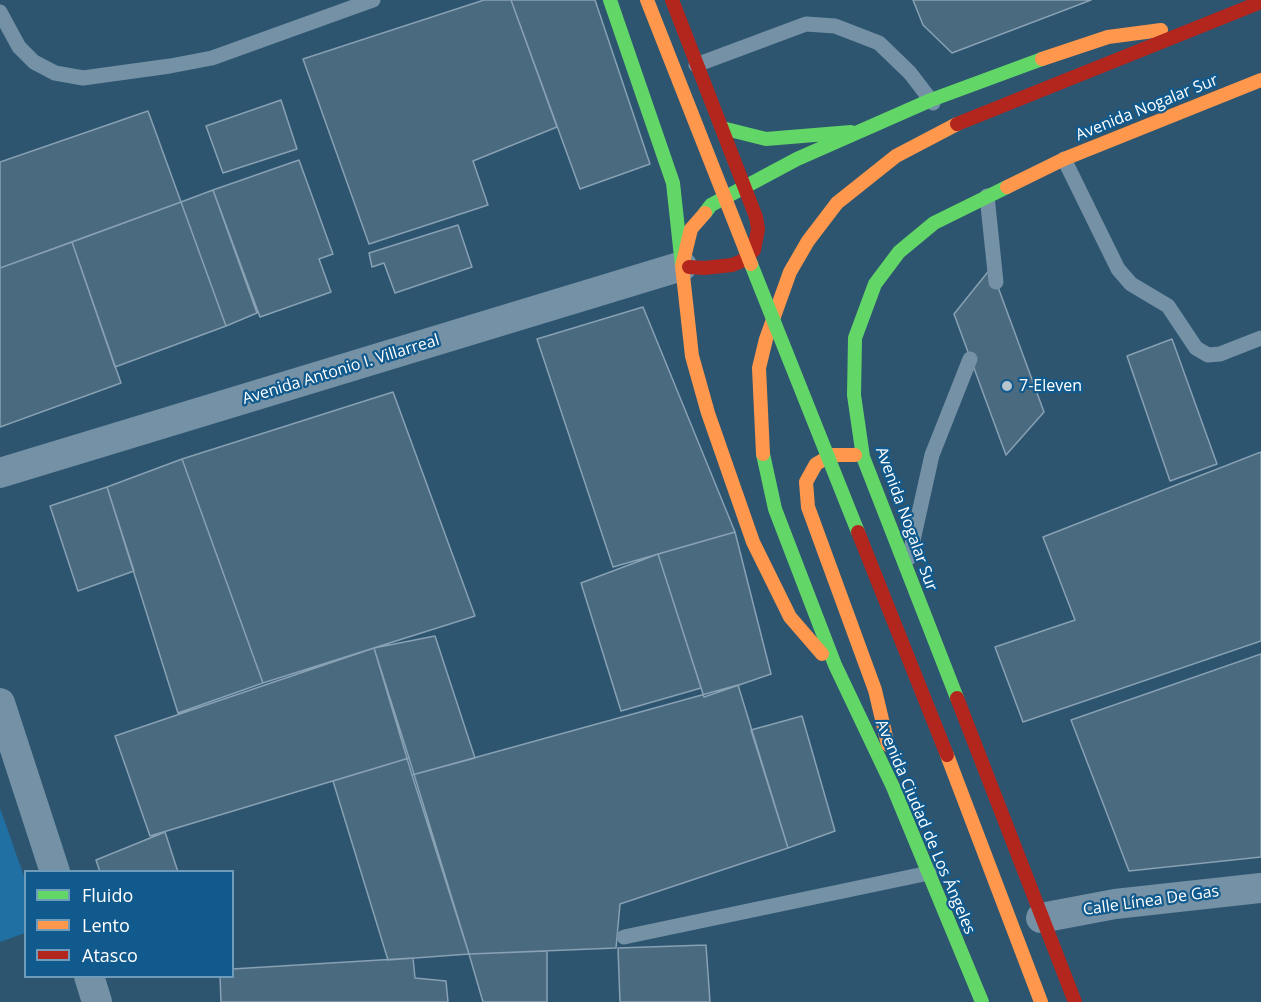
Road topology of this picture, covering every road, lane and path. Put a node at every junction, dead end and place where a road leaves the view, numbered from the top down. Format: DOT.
graph roads {
  1 [pos="373,0"];
  2 [pos="610,0"];
  3 [pos="647,0"];
  4 [pos="672,0"];
  5 [pos="1261,2"];
  6 [pos="0,12"];
  7 [pos="1193,31"];
  8 [pos="696,64"];
  9 [pos="1261,80"];
  10 [pos="931,100"];
  11 [pos="950,127"];
  12 [pos="722,128"];
  13 [pos="859,131"];
  14 [pos="1064,159"];
  15 [pos="744,187"];
  16 [pos="987,195"];
  17 [pos="682,266"];
  18 [pos="996,282"];
  19 [pos="1261,338"];
  20 [pos="970,359"];
  21 [pos="863,457"];
  22 [pos="0,473"];
  23 [pos="906,570"];
  24 [pos="835,665"];
  25 [pos="0,703"];
  26 [pos="893,787"];
  27 [pos="54,870"];
  28 [pos="929,873"];
  29 [pos="1261,888"];
  30 [pos="1041,918"];
  31 [pos="624,937"];
  32 [pos="90,978"];
  33 [pos="97,1002"];
  34 [pos="982,1002"];
  35 [pos="1041,1002"];
  36 [pos="1075,1002"];
  1 -- 6 [label="lane"];
  2 -- 17 [label="main road"];
  3 -- 35 [label="main road, bridge"];
  4 -- 8 [label="main road"];
  5 -- 7 [label="main road"];
  7 -- 10 [label="main road"];
  7 -- 11 [label="main road"];
  8 -- 10 [label="lane"];
  8 -- 12 [label="main road"];
  9 -- 14 [label="main road, Avenida Nogalar Sur"];
  10 -- 11 [label="lane"];
  10 -- 13 [label="main road"];
  11 -- 24 [label="main road"];
  12 -- 13 [label="main road"];
  12 -- 15 [label="main road"];
  13 -- 15 [label="main road"];
  14 -- 16 [label="main road, Avenida Nogalar Sur"];
  14 -- 19 [label="lane"];
  15 -- 17 [label="main road"];
  15 -- 17 [label="main road"];
  16 -- 18 [label="lane"];
  16 -- 21 [label="main road, Avenida Nogalar Sur"];
  17 -- 22 [label="street, Avenida Antonio I. Villarreal"];
  17 -- 24 [label="main road"];
  20 -- 23 [label="lane"];
  21 -- 23 [label="main road, Avenida Nogalar Sur"];
  21 -- 26 [label="main road"];
  23 -- 30 [label="main road, Avenida Nogalar Sur"];
  24 -- 26 [label="main road, Avenida Ciudad de Los Ángeles"];
  25 -- 27 [label="street"];
  26 -- 28 [label="main road, Avenida Ciudad de Los Ángeles"];
  28 -- 31 [label="lane"];
  28 -- 34 [label="main road, Avenida Ciudad de Los Ángeles"];
  29 -- 30 [label="street, Calle Línea De Gas"];
  30 -- 36 [label="main road, Avenida Nogalar Sur"];
  32 -- 33 [label="street"];
}
